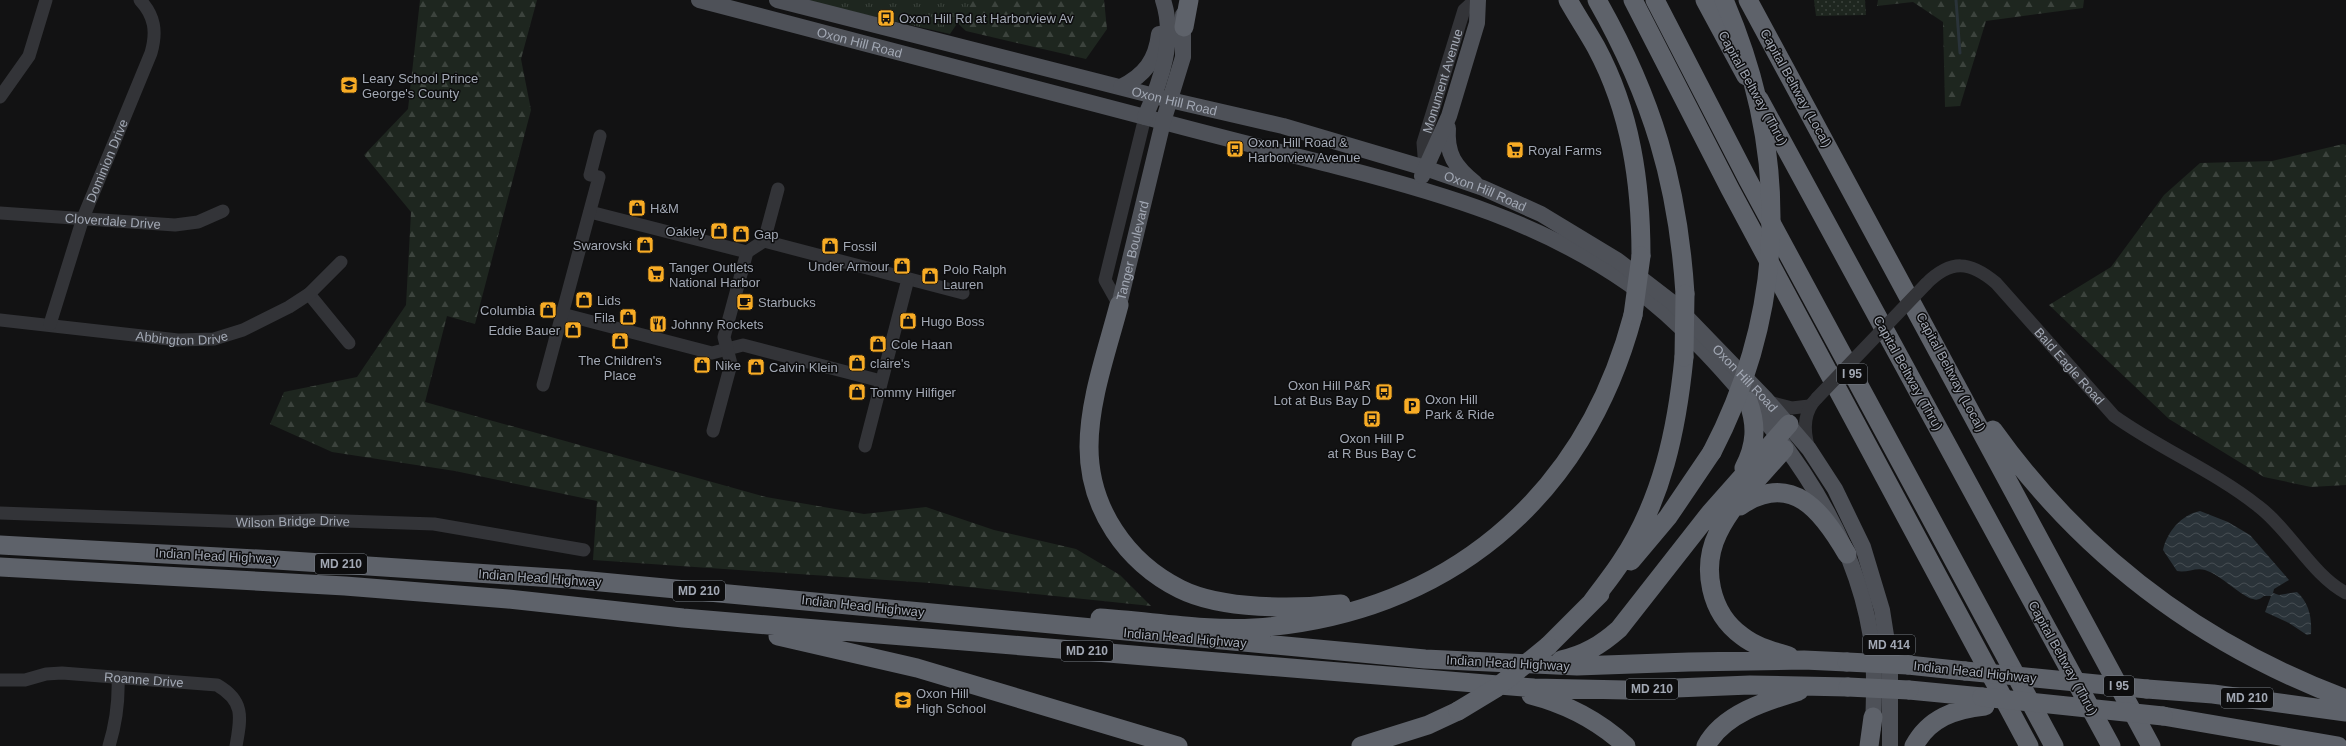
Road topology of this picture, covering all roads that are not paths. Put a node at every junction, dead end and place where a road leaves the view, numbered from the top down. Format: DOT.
graph roads {
  1 [pos="46,0"];
  2 [pos="140,0"];
  3 [pos="700,0"];
  4 [pos="777,0"];
  5 [pos="1158,0"];
  6 [pos="1163,0"];
  7 [pos="1181,0"];
  8 [pos="1189,0"];
  9 [pos="1475,0"];
  10 [pos="1478,0"];
  11 [pos="1568,0"];
  12 [pos="1597,0"];
  13 [pos="1633,0"];
  14 [pos="1655,0"];
  15 [pos="1705,0"];
  16 [pos="1724,0"];
  17 [pos="1748,0"];
  18 [pos="1184,27"];
  19 [pos="1121,87"];
  20 [pos="0,97"];
  21 [pos="1162,98"];
  22 [pos="1449,116"];
  23 [pos="1146,117"];
  24 [pos="1163,122"];
  25 [pos="600,136"];
  26 [pos="1425,168"];
  27 [pos="1419,188"];
  28 [pos="1483,188"];
  29 [pos="778,189"];
  30 [pos="223,211"];
  31 [pos="590,212"];
  32 [pos="0,213"];
  33 [pos="83,218"];
  34 [pos="764,241"];
  35 [pos="747,252"];
  36 [pos="340,262"];
  37 [pos="908,279"];
  38 [pos="963,293"];
  39 [pos="309,294"];
  40 [pos="1119,305"];
  41 [pos="562,314"];
  42 [pos="0,320"];
  43 [pos="50,324"];
  44 [pos="349,343"];
  45 [pos="727,349"];
  46 [pos="1947,366"];
  47 [pos="881,381"];
  48 [pos="543,385"];
  49 [pos="1748,401"];
  50 [pos="1769,402"];
  51 [pos="1813,402"];
  52 [pos="713,431"];
  53 [pos="1789,440"];
  54 [pos="865,446"];
  55 [pos="1809,449"];
  56 [pos="1734,485"];
  57 [pos="0,513"];
  58 [pos="1730,515"];
  59 [pos="0,545"];
  60 [pos="584,550"];
  61 [pos="1848,554"];
  62 [pos="0,567"];
  63 [pos="1411,590"];
  64 [pos="2346,593"];
  65 [pos="828,602"];
  66 [pos="1591,603"];
  67 [pos="684,618"];
  68 [pos="1804,660"];
  69 [pos="1536,666"];
  70 [pos="118,677"];
  71 [pos="0,680"];
  72 [pos="1491,684"];
  73 [pos="1814,686"];
  74 [pos="2346,699"];
  75 [pos="1983,702"];
  76 [pos="2346,712"];
  77 [pos="1873,717"];
  78 [pos="1172,744"];
  79 [pos="108,746"];
  80 [pos="236,746"];
  81 [pos="1189,746"];
  82 [pos="1361,746"];
  83 [pos="1626,746"];
  84 [pos="1706,746"];
  85 [pos="1871,746"];
  86 [pos="1890,746"];
  87 [pos="1914,746"];
  88 [pos="2029,746"];
  89 [pos="2054,746"];
  90 [pos="2111,746"];
  91 [pos="2151,746"];
  92 [pos="2338,746"];
  1 -- 20 [label="street"];
  2 -- 33 [label="street, Dominion Drive"];
  3 -- 23 [label="main road, Oxon Hill Road / MD 414"];
  4 -- 19 [label="main road, Oxon Hill Road / MD 414"];
  5 -- 19 [label="main road"];
  6 -- 21 [label="main road"];
  7 -- 18 [label="main road"];
  8 -- 18 [label="highway"];
  9 -- 26 [label="street, Monument Avenue"];
  10 -- 22 [label="main road, Monument Avenue"];
  11 -- 63 [label="highway, bridge"];
  12 -- 66 [label="highway, bridge"];
  13 -- 88 [label="highway, I 95"];
  14 -- 89 [label="highway, I 95"];
  15 -- 90 [label="highway, Capital Beltway (Thru) / I 95"];
  16 -- 66 [label="highway, bridge"];
  17 -- 46 [label="highway, Capital Beltway (Local) / I 95"];
  18 -- 21 [label="main road"];
  19 -- 21 [label="main road, Oxon Hill Road / MD 414"];
  21 -- 23 [label="main road"];
  21 -- 24 [label="main road, Tanger Boulevard"];
  21 -- 26 [label="main road, Oxon Hill Road / MD 414"];
  22 -- 26 [label="main road, Monument Avenue"];
  22 -- 28 [label="main road"];
  23 -- 24 [label="main road, Oxon Hill Road / MD 414"];
  23 -- 40 [label="street, Tanger Boulevard"];
  24 -- 27 [label="main road, Oxon Hill Road / MD 414"];
  24 -- 40 [label="main road, Tanger Boulevard"];
  25 -- 31 [label="street"];
  26 -- 27 [label="main road, Monument Avenue"];
  26 -- 28 [label="main road, Oxon Hill Road / MD 414"];
  27 -- 49 [label="main road, Oxon Hill Road / MD 414"];
  28 -- 50 [label="main road, Oxon Hill Road / MD 414"];
  29 -- 34 [label="street"];
  30 -- 33 [label="street, Cloverdale Drive"];
  31 -- 35 [label="street"];
  31 -- 41 [label="street"];
  32 -- 33 [label="street, Cloverdale Drive"];
  33 -- 43 [label="street, Dominion Drive"];
  34 -- 35 [label="street"];
  34 -- 37 [label="street"];
  35 -- 45 [label="street"];
  36 -- 39 [label="street, Abbington Drive"];
  37 -- 38 [label="street"];
  37 -- 47 [label="street"];
  39 -- 43 [label="street, Abbington Drive"];
  39 -- 44 [label="street"];
  40 -- 63 [label="highway"];
  41 -- 45 [label="street"];
  41 -- 48 [label="street"];
  42 -- 43 [label="street, Abbington Drive"];
  45 -- 47 [label="street"];
  45 -- 52 [label="street"];
  46 -- 74 [label="highway"];
  46 -- 91 [label="highway, Capital Beltway (Local) / I 95"];
  47 -- 54 [label="street"];
  49 -- 53 [label="main road, Oxon Hill Road / MD 414"];
  49 -- 56 [label="highway"];
  50 -- 51 [label="street"];
  50 -- 53 [label="main road, Oxon Hill Road / MD 414"];
  51 -- 55 [label="street"];
  51 -- 64 [label="street, Bald Eagle Road, bridge"];
  53 -- 55 [label="main road, Oxon Hill Road / MD 414"];
  53 -- 56 [label="highway"];
  53 -- 58 [label="highway"];
  53 -- 61 [label="main road, MD 414"];
  55 -- 86 [label="main road, Oxon Hill Road / MD 414"];
  56 -- 69 [label="highway"];
  57 -- 60 [label="street, Wilson Bridge Drive"];
  58 -- 61 [label="highway"];
  58 -- 68 [label="highway"];
  59 -- 65 [label="highway, Indian Head Highway / MD 210"];
  61 -- 77 [label="main road, MD 414"];
  62 -- 67 [label="highway, Indian Head Highway / MD 210"];
  63 -- 65 [label="highway"];
  65 -- 69 [label="highway, Indian Head Highway / MD 210"];
  66 -- 82 [label="highway, bridge"];
  67 -- 72 [label="highway, Indian Head Highway / MD 210"];
  67 -- 78 [label="highway"];
  68 -- 69 [label="highway, Indian Head Highway / MD 210"];
  68 -- 76 [label="highway, Indian Head Highway / MD 210, bridge"];
  70 -- 71 [label="street, Roanne Drive"];
  70 -- 79 [label="street"];
  70 -- 80 [label="street, Roanne Drive"];
  72 -- 73 [label="highway, Indian Head Highway / MD 210"];
  72 -- 83 [label="highway"];
  73 -- 75 [label="highway, Indian Head Highway / MD 210, bridge"];
  73 -- 84 [label="highway"];
  75 -- 87 [label="highway"];
  75 -- 92 [label="highway, Indian Head Highway / MD 210, bridge"];
  77 -- 85 [label="highway"];
  78 -- 81 [label="highway"];
}
